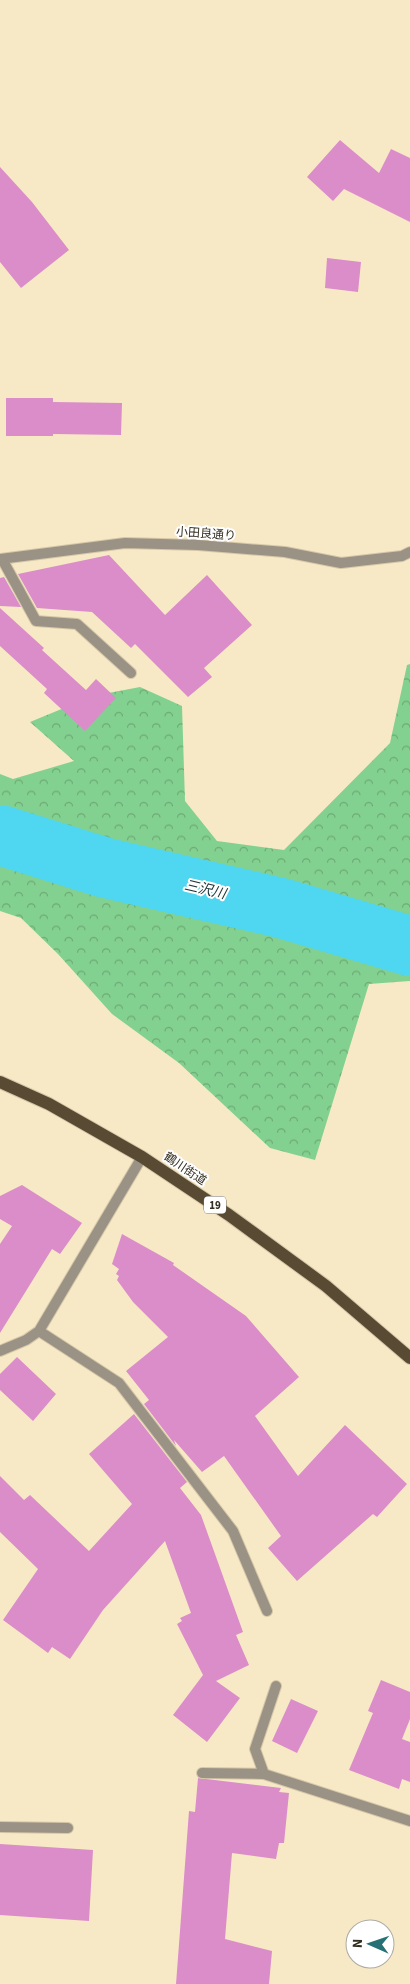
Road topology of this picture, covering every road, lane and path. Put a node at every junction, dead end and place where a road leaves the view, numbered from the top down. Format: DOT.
graph roads {
  1 [pos="410,552"];
  2 [pos="1,559"];
  3 [pos="131,673"];
  4 [pos="0,1082"];
  5 [pos="142,1157"];
  6 [pos="39,1331"];
  7 [pos="0,1351"];
  8 [pos="410,1358"];
  9 [pos="267,1611"];
  10 [pos="276,1686"];
  11 [pos="202,1773"];
  12 [pos="264,1774"];
  13 [pos="410,1821"];
  14 [pos="0,1827"];
  15 [pos="68,1828"];
  1 -- 2 [label="street, 小田良通り"];
  2 -- 3 [label="street"];
  4 -- 5 [label="main road, 鶴川街道 / 19"];
  5 -- 6 [label="street"];
  5 -- 8 [label="main road, 鶴川街道 / 19"];
  6 -- 7 [label="street"];
  6 -- 9 [label="street"];
  10 -- 12 [label="street"];
  11 -- 12 [label="street"];
  12 -- 13 [label="street"];
  14 -- 15 [label="street"];
}
